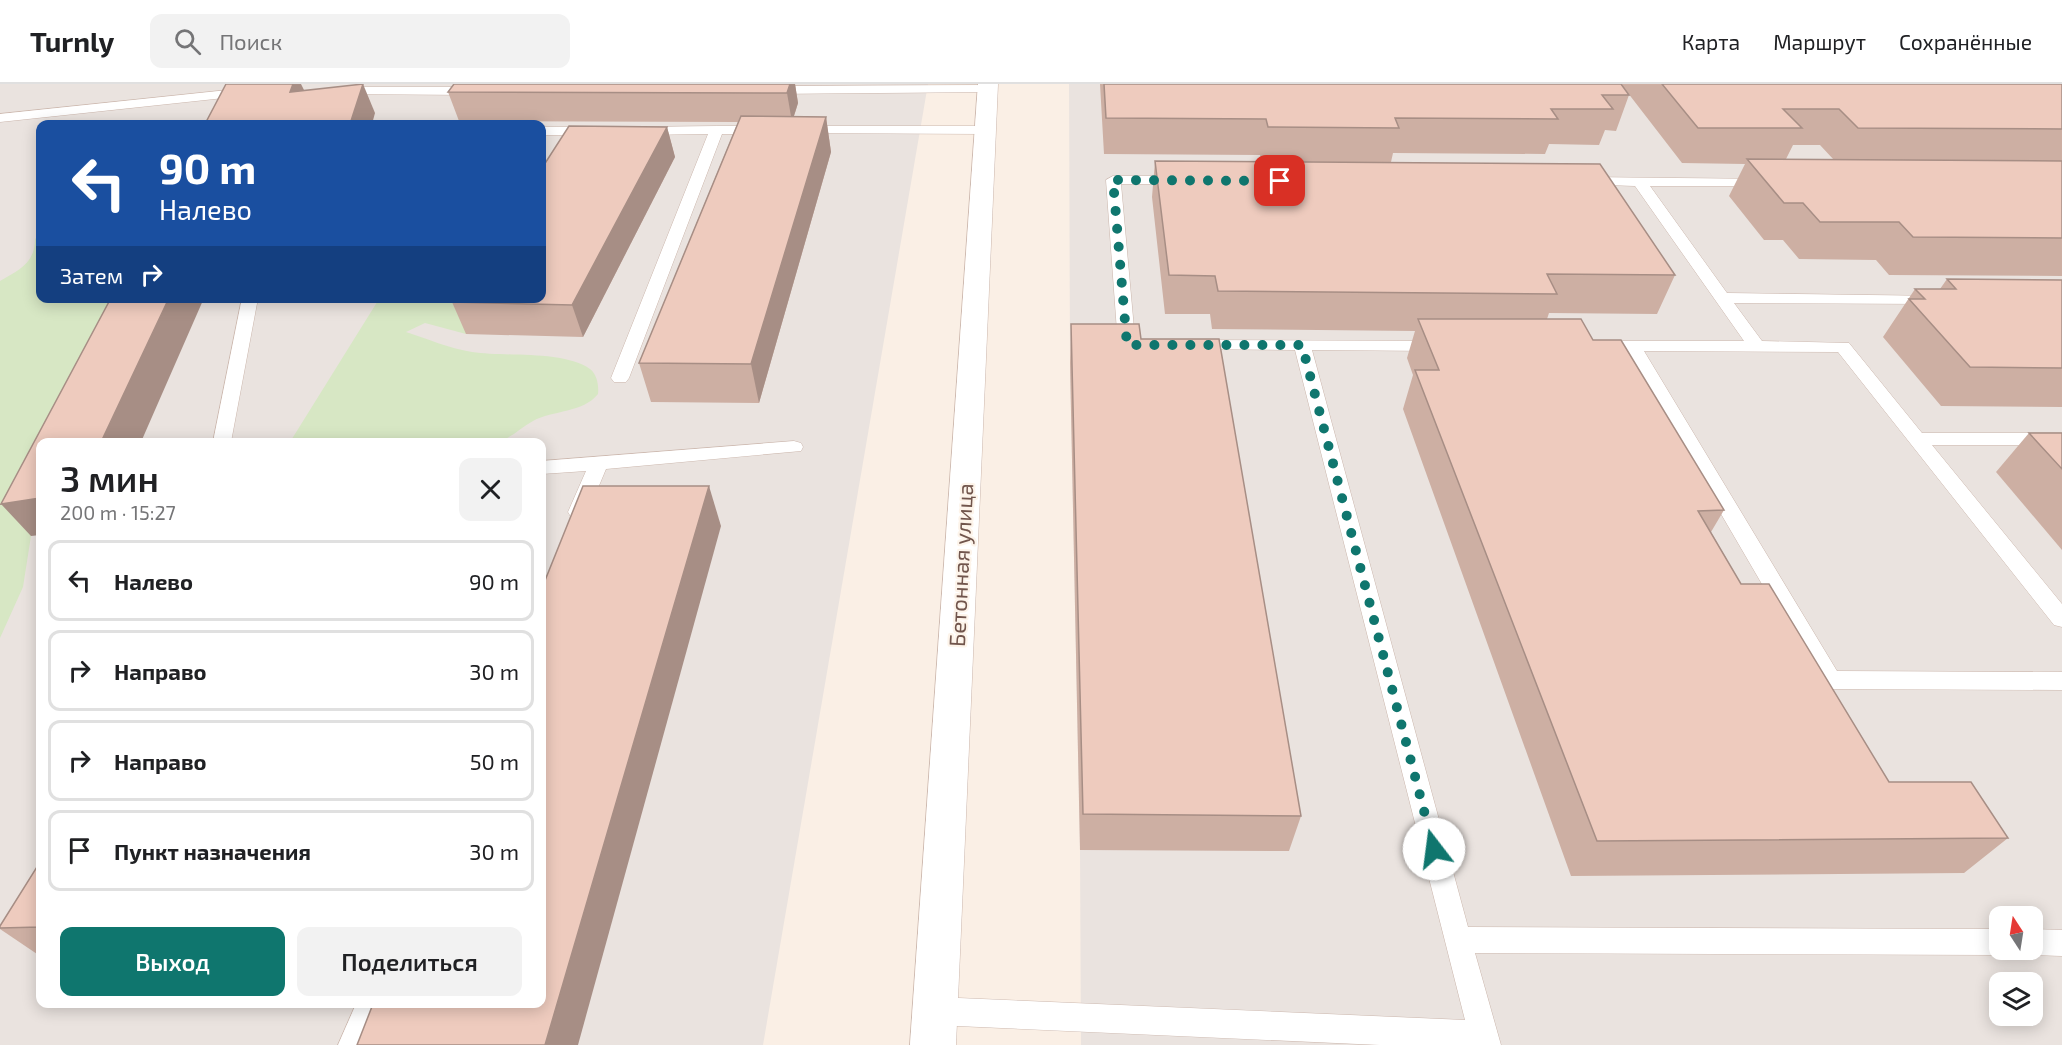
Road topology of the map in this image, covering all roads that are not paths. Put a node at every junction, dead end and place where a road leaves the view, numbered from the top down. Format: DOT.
graph roads {
  1 [pos="987,86"];
  2 [pos="749,90"];
  3 [pos="488,91"];
  4 [pos="262,92"];
  5 [pos="321,92"];
  6 [pos="0,118"];
  7 [pos="717,130"];
  8 [pos="985,130"];
  9 [pos="546,131"];
  10 [pos="1197,180"];
  11 [pos="1567,181"];
  12 [pos="1639,181"];
  13 [pos="1780,182"];
  14 [pos="1723,298"];
  15 [pos="1957,299"];
  16 [pos="249,303"];
  17 [pos="1150,345"];
  18 [pos="1174,345"];
  19 [pos="1302,345"];
  20 [pos="1455,346"];
  21 [pos="1573,346"];
  22 [pos="1632,346"];
  23 [pos="1757,346"];
  24 [pos="620,378"];
  25 [pos="223,438"];
  26 [pos="1917,439"];
  27 [pos="2062,439"];
  28 [pos="794,447"];
  29 [pos="598,463"];
  30 [pos="546,468"];
  31 [pos="572,525"];
  32 [pos="2062,619"];
  33 [pos="2062,681"];
  34 [pos="1458,940"];
  35 [pos="1989,942"];
  36 [pos="2043,942"];
  37 [pos="2062,943"];
  38 [pos="368,1008"];
  39 [pos="935,1011"];
  40 [pos="1485,1040"];
  41 [pos="353,1045"];
  42 [pos="933,1045"];
  1 -- 2 [label="lane"];
  1 -- 8 [label="street, Бетонная улица"];
  3 -- 5 [label="lane"];
  4 -- 6 [label="lane"];
  7 -- 8 [label="lane"];
  7 -- 9 [label="lane"];
  7 -- 24 [label="lane"];
  8 -- 39 [label="street, Бетонная улица"];
  10 -- 17 [label="lane"];
  11 -- 12 [label="lane"];
  12 -- 13 [label="lane"];
  12 -- 14 [label="lane"];
  14 -- 15 [label="lane"];
  14 -- 23 [label="lane"];
  16 -- 25 [label="lane"];
  18 -- 19 [label="lane"];
  19 -- 20 [label="lane"];
  19 -- 34 [label="lane"];
  21 -- 22 [label="lane"];
  22 -- 23 [label="lane"];
  22 -- 33 [label="lane"];
  23 -- 26 [label="lane"];
  26 -- 27 [label="lane"];
  26 -- 32 [label="lane"];
  28 -- 29 [label="lane"];
  29 -- 30 [label="lane"];
  29 -- 31 [label="lane"];
  34 -- 35 [label="lane"];
  34 -- 40 [label="lane"];
  36 -- 37 [label="lane"];
  38 -- 41 [label="lane"];
  39 -- 40 [label="lane"];
  39 -- 42 [label="street, Бетонная улица"];
}
